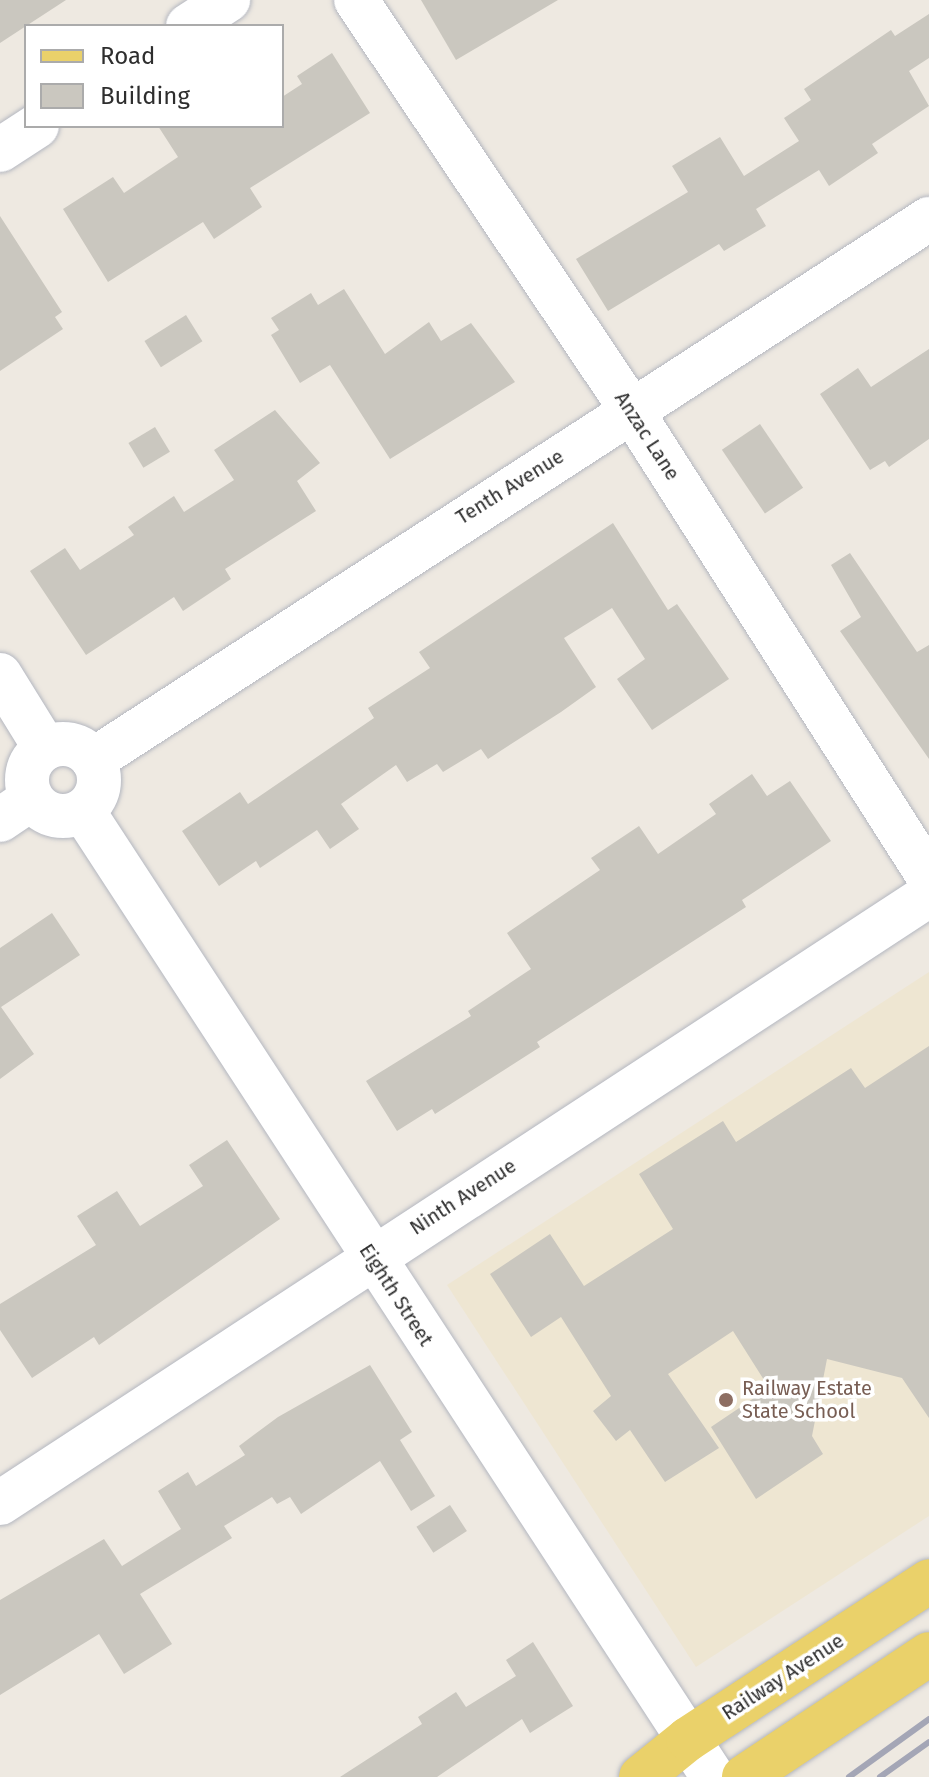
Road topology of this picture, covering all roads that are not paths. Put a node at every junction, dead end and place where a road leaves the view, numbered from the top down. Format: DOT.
graph roads {
  1 [pos="228,0"];
  2 [pos="356,0"];
  3 [pos="191,24"];
  4 [pos="34,128"];
  5 [pos="0,150"];
  6 [pos="929,219"];
  7 [pos="631,410"];
  8 [pos="0,675"];
  9 [pos="45,748"];
  10 [pos="93,760"];
  11 [pos="16,809"];
  12 [pos="83,811"];
  13 [pos="929,877"];
  14 [pos="929,895"];
  15 [pos="371,1257"];
  16 [pos="0,1503"];
  17 [pos="929,1581"];
  18 [pos="929,1654"];
  19 [pos="688,1739"];
  20 [pos="641,1777"];
  21 [pos="713,1777"];
  22 [pos="744,1777"];
  1 -- 3 [label="street"];
  2 -- 7 [label="street, Anzac Lane"];
  4 -- 5 [label="street"];
  6 -- 7 [label="street, Tenth Avenue"];
  7 -- 10 [label="street, Tenth Avenue"];
  7 -- 13 [label="street, Anzac Lane"];
  8 -- 9 [label="street"];
  9 -- 10 [label="street"];
  9 -- 11 [label="street"];
  10 -- 12 [label="street"];
  11 -- 12 [label="street"];
  12 -- 15 [label="street, Eighth Street"];
  14 -- 15 [label="street, Ninth Avenue"];
  15 -- 16 [label="street, Ninth Avenue"];
  15 -- 19 [label="street, Eighth Street"];
  17 -- 19 [label="main road, Railway Avenue"];
  18 -- 22 [label="main road"];
  19 -- 20 [label="main road, Railway Avenue"];
  19 -- 21 [label="street, Eighth Street"];
}
